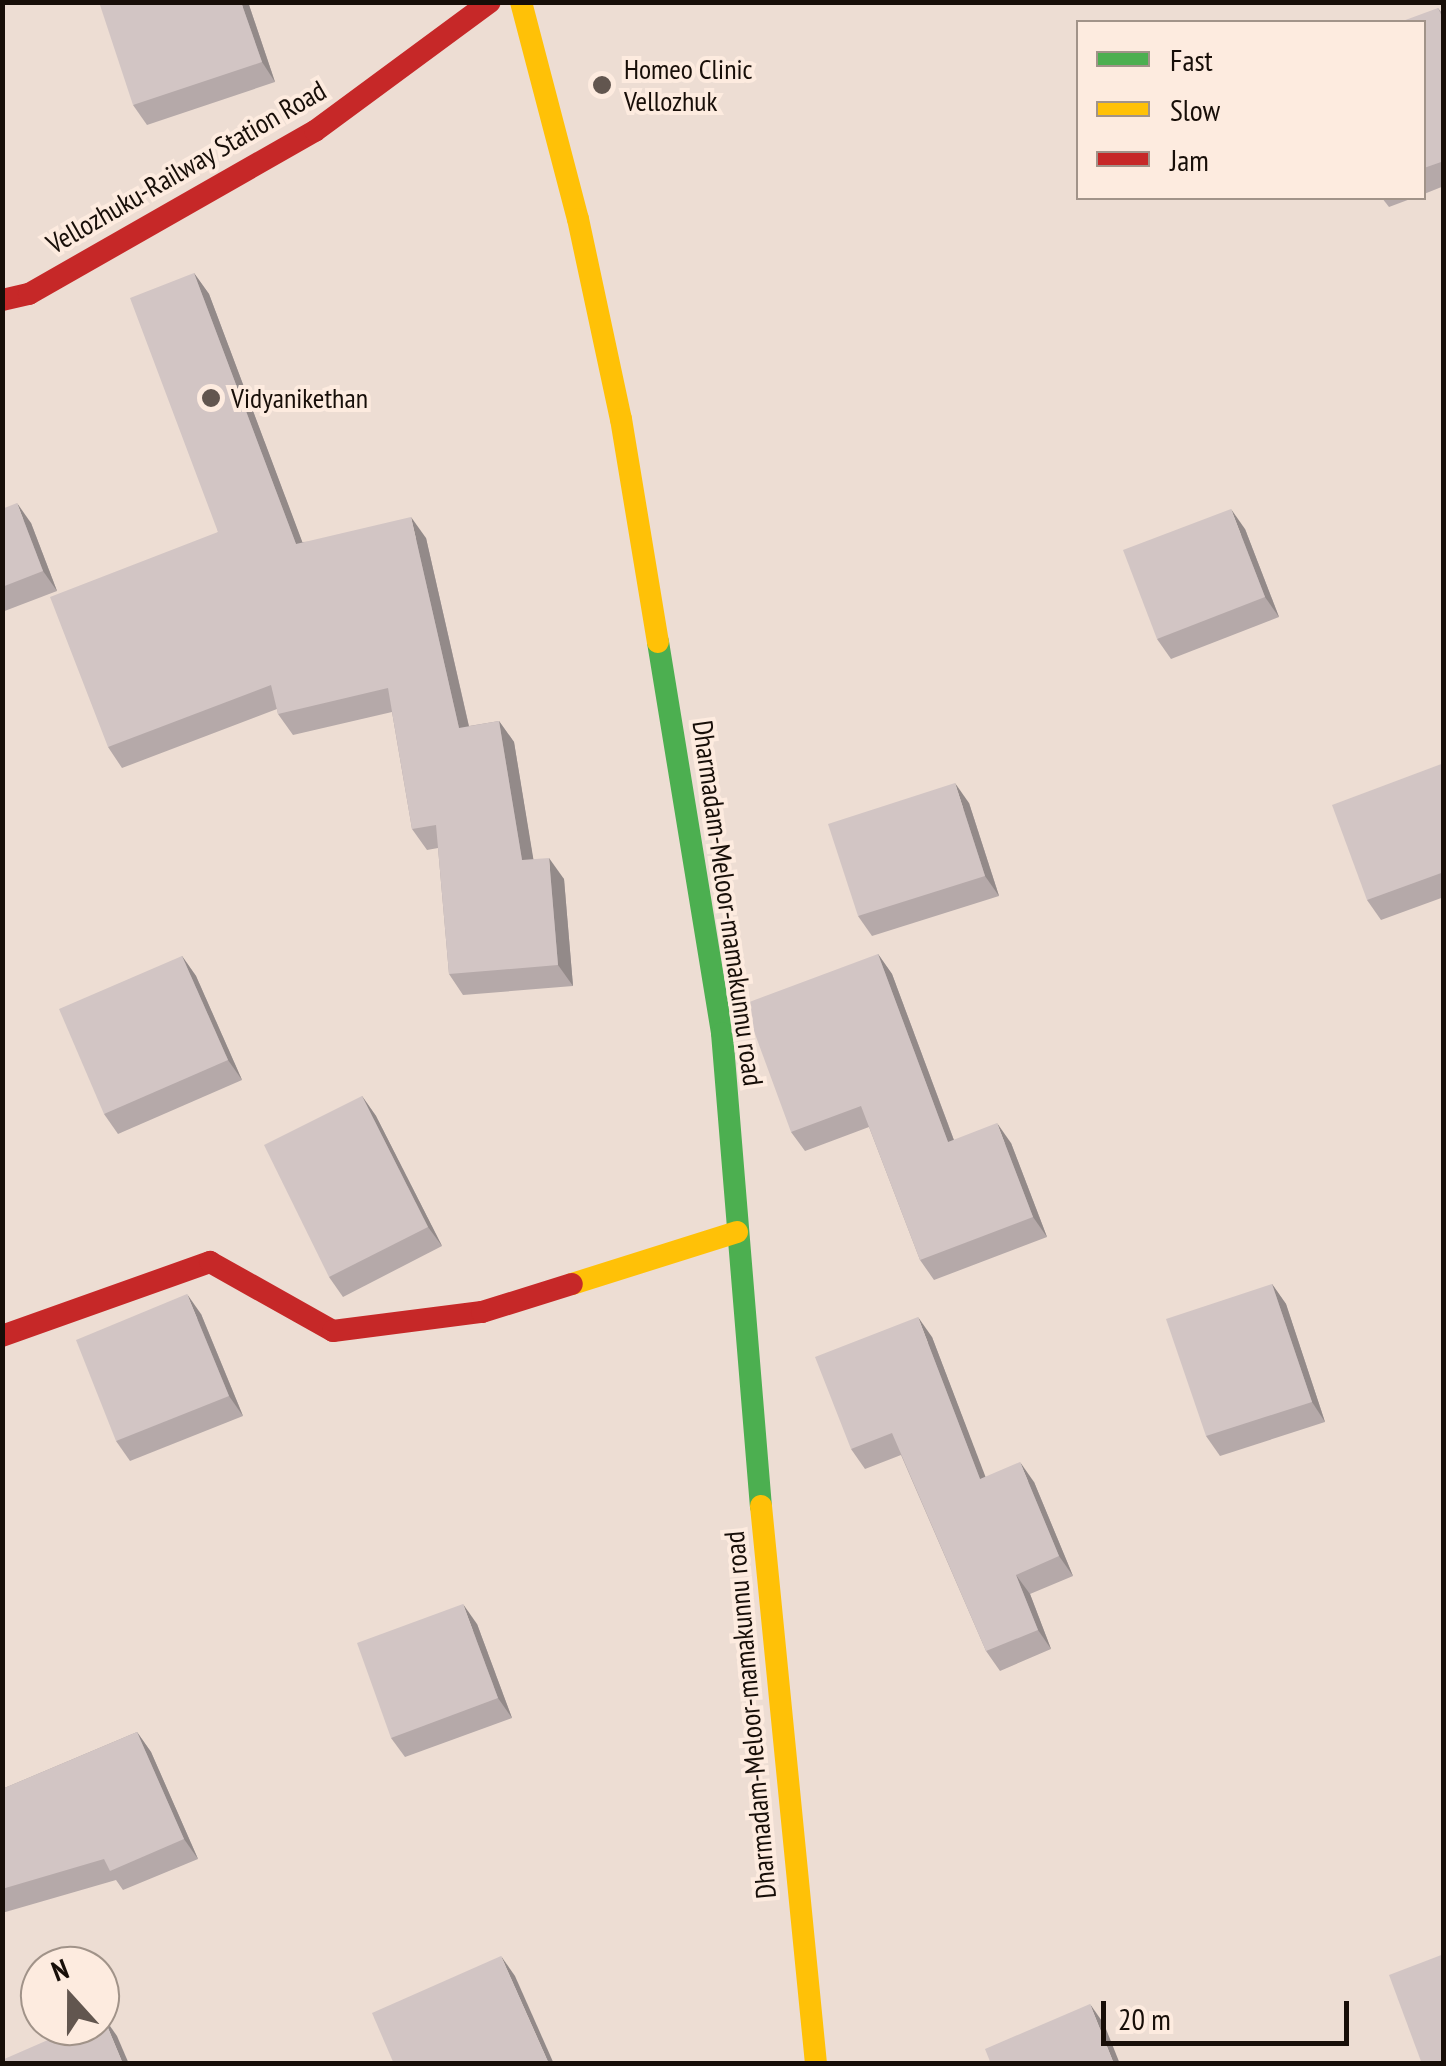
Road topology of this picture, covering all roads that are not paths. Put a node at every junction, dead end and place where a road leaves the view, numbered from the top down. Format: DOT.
graph roads {
  1 [pos="490,2"];
  2 [pos="521,2"];
  3 [pos="2,300"];
  4 [pos="737,1232"];
  5 [pos="2,1336"];
  6 [pos="816,2064"];
  1 -- 3 [label="main road, Vellozhuku-Railway Station Road"];
  2 -- 4 [label="main road, Dharmadam-Meloor-mamakunnu road"];
  4 -- 5 [label="main road"];
  4 -- 6 [label="main road, Dharmadam-Meloor-mamakunnu road"];
}
